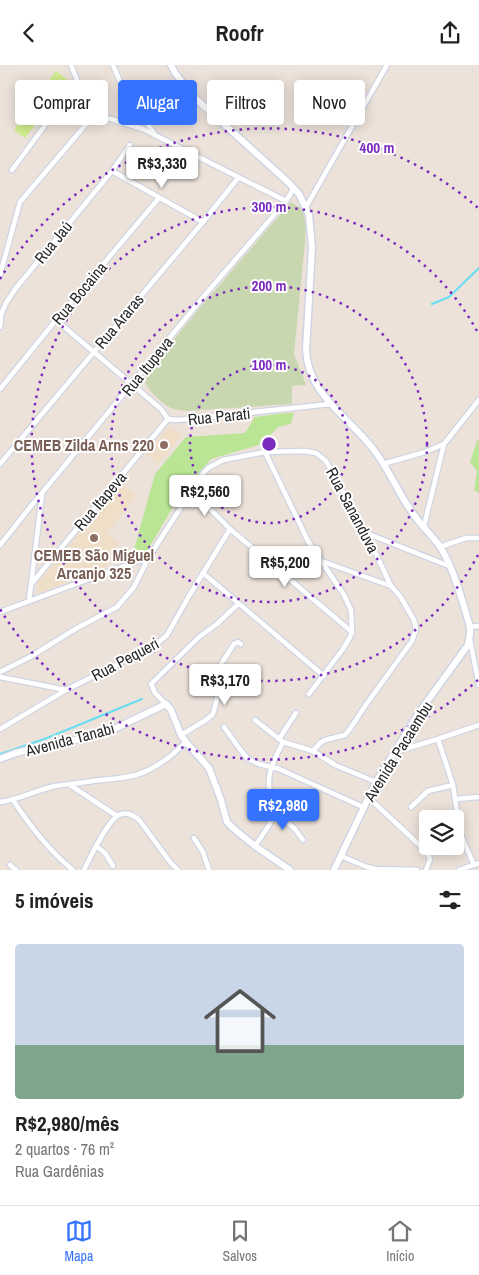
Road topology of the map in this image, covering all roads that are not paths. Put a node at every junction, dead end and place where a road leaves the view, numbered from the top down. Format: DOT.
graph roads {
  1 [pos="77,65"];
  2 [pos="113,65"];
  3 [pos="171,65"];
  4 [pos="387,65"];
  5 [pos="71,67"];
  6 [pos="155,134"];
  7 [pos="130,145"];
  8 [pos="12,170"];
  9 [pos="112,171"];
  10 [pos="238,178"];
  11 [pos="294,188"];
  12 [pos="159,198"];
  13 [pos="286,201"];
  14 [pos="306,207"];
  15 [pos="203,222"];
  16 [pos="0,275"];
  17 [pos="1,317"];
  18 [pos="56,320"];
  19 [pos="0,327"];
  20 [pos="93,353"];
  21 [pos="133,384"];
  22 [pos="0,389"];
  23 [pos="479,400"];
  24 [pos="331,404"];
  25 [pos="168,419"];
  26 [pos="444,444"];
  27 [pos="264,452"];
  28 [pos="0,464"];
  29 [pos="383,464"];
  30 [pos="42,493"];
  31 [pos="190,493"];
  32 [pos="424,527"];
  33 [pos="230,529"];
  34 [pos="366,533"];
  35 [pos="479,537"];
  36 [pos="0,545"];
  37 [pos="440,547"];
  38 [pos="149,557"];
  39 [pos="322,562"];
  40 [pos="450,566"];
  41 [pos="203,573"];
  42 [pos="32,583"];
  43 [pos="391,586"];
  44 [pos="29,601"];
  45 [pos="238,604"];
  46 [pos="0,612"];
  47 [pos="479,626"];
  48 [pos="470,627"];
  49 [pos="352,632"];
  50 [pos="470,638"];
  51 [pos="241,643"];
  52 [pos="0,672"];
  53 [pos="478,675"];
  54 [pos="324,676"];
  55 [pos="0,677"];
  56 [pos="479,685"];
  57 [pos="66,690"];
  58 [pos="309,694"];
  59 [pos="166,704"];
  60 [pos="296,713"];
  61 [pos="255,720"];
  62 [pos="479,725"];
  63 [pos="224,727"];
  64 [pos="0,729"];
  65 [pos="181,735"];
  66 [pos="438,739"];
  67 [pos="281,740"];
  68 [pos="186,742"];
  69 [pos="313,751"];
  70 [pos="395,752"];
  71 [pos="0,759"];
  72 [pos="272,767"];
  73 [pos="376,782"];
  74 [pos="70,785"];
  75 [pos="453,785"];
  76 [pos="368,797"];
  77 [pos="479,797"];
  78 [pos="455,799"];
  79 [pos="12,800"];
  80 [pos="0,802"];
  81 [pos="363,807"];
  82 [pos="411,807"];
  83 [pos="274,811"];
  84 [pos="117,816"];
  85 [pos="194,838"];
  86 [pos="303,840"];
  87 [pos="96,846"];
  88 [pos="255,846"];
  89 [pos="341,856"];
  90 [pos="477,864"];
  91 [pos="10,865"];
  92 [pos="113,866"];
  93 [pos="16,870"];
  94 [pos="73,870"];
  95 [pos="84,870"];
  96 [pos="178,870"];
  97 [pos="209,870"];
  98 [pos="290,870"];
  99 [pos="334,870"];
  100 [pos="416,870"];
  101 [pos="426,870"];
  102 [pos="459,870"];
  1 -- 5 [label="street"];
  2 -- 6 [label="street"];
  3 -- 11 [label="main road"];
  4 -- 14 [label="street"];
  5 -- 8 [label="street"];
  6 -- 10 [label="street"];
  6 -- 16 [label="street"];
  7 -- 9 [label="street, Rua Jaú"];
  9 -- 12 [label="street"];
  9 -- 17 [label="street, Rua Jaú"];
  10 -- 13 [label="street"];
  10 -- 15 [label="street, Rua Araras"];
  11 -- 13 [label="street, Rua Itupeva"];
  11 -- 14 [label="main road"];
  12 -- 15 [label="street"];
  12 -- 18 [label="street, Rua Bocaina"];
  13 -- 21 [label="street, Rua Itupeva"];
  14 -- 24 [label="main road"];
  15 -- 20 [label="street, Rua Araras"];
  17 -- 19 [label="street, Rua Jaú"];
  18 -- 20 [label="street, Rua Parati"];
  18 -- 22 [label="street, Rua Bocaina"];
  20 -- 21 [label="street, Rua Parati"];
  20 -- 28 [label="street, Rua Araras"];
  21 -- 25 [label="street, Rua Parati"];
  21 -- 30 [label="street, Rua Itupeva"];
  23 -- 26 [label="street"];
  24 -- 25 [label="street, Rua Parati"];
  24 -- 29 [label="main road"];
  25 -- 42 [label="street, Rua Itapeva"];
  26 -- 29 [label="street"];
  26 -- 32 [label="street"];
  27 -- 31 [label="street, Rua Sananduva"];
  27 -- 34 [label="street, Rua Sananduva"];
  27 -- 39 [label="street"];
  29 -- 32 [label="main road"];
  30 -- 36 [label="street, Rua Itupeva"];
  30 -- 42 [label="street"];
  31 -- 33 [label="street"];
  31 -- 38 [label="street, Rua Sananduva"];
  32 -- 37 [label="main road"];
  33 -- 41 [label="street, Rua Pequeri"];
  33 -- 49 [label="street"];
  34 -- 40 [label="street"];
  34 -- 43 [label="street, Rua Sananduva"];
  35 -- 37 [label="street"];
  37 -- 40 [label="main road"];
  38 -- 44 [label="street"];
  38 -- 52 [label="street, Rua Sananduva"];
  39 -- 43 [label="street"];
  39 -- 49 [label="street"];
  40 -- 48 [label="main road"];
  41 -- 45 [label="street"];
  41 -- 57 [label="street, Rua Pequeri"];
  42 -- 44 [label="street"];
  43 -- 69 [label="street, Rua Sananduva"];
  44 -- 46 [label="street"];
  45 -- 54 [label="street"];
  45 -- 59 [label="street"];
  47 -- 48 [label="street"];
  48 -- 50 [label="main road"];
  49 -- 54 [label="street"];
  50 -- 53 [label="street"];
  50 -- 70 [label="main road, Avenida Pacaembu"];
  51 -- 65 [label="street"];
  53 -- 56 [label="street"];
  54 -- 58 [label="street"];
  55 -- 57 [label="street"];
  57 -- 64 [label="street, Rua Pequeri"];
  59 -- 65 [label="main road"];
  59 -- 71 [label="main road, Avenida Tanabi"];
  60 -- 67 [label="street"];
  61 -- 67 [label="street"];
  62 -- 66 [label="street"];
  63 -- 72 [label="street"];
  65 -- 68 [label="main road"];
  66 -- 70 [label="street"];
  66 -- 75 [label="street"];
  67 -- 69 [label="street"];
  67 -- 72 [label="street"];
  68 -- 74 [label="street"];
  68 -- 88 [label="main road"];
  69 -- 73 [label="street"];
  70 -- 73 [label="main road, Avenida Pacaembu"];
  72 -- 81 [label="street"];
  72 -- 83 [label="street"];
  73 -- 76 [label="main road, Avenida Pacaembu"];
  74 -- 79 [label="street"];
  74 -- 84 [label="street"];
  75 -- 78 [label="street"];
  75 -- 82 [label="street"];
  76 -- 81 [label="main road, Avenida Pacaembu"];
  76 -- 101 [label="street"];
  77 -- 78 [label="street"];
  78 -- 90 [label="street"];
  79 -- 80 [label="street"];
  79 -- 94 [label="street"];
  81 -- 89 [label="main road, Avenida Pacaembu"];
  83 -- 86 [label="street"];
  83 -- 88 [label="street"];
  84 -- 87 [label="street"];
  84 -- 96 [label="street"];
  85 -- 97 [label="street"];
  87 -- 92 [label="street"];
  87 -- 95 [label="street"];
  88 -- 98 [label="main road"];
  89 -- 99 [label="main road, Avenida Pacaembu"];
  89 -- 100 [label="street"];
  90 -- 102 [label="street"];
  91 -- 93 [label="street"];
}
